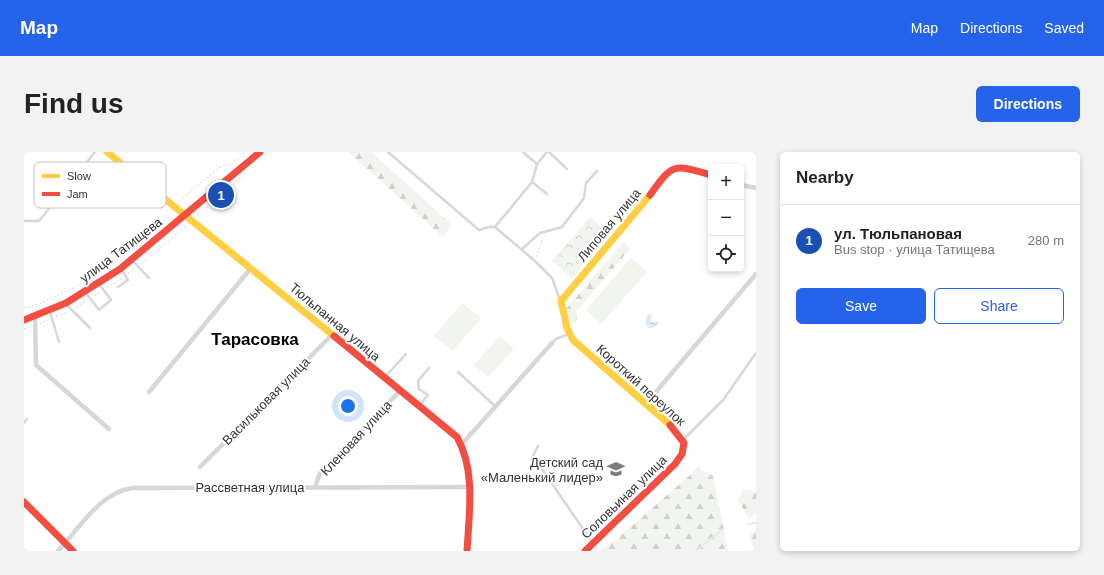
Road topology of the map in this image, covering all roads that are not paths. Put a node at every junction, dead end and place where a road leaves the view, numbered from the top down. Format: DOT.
graph roads {
  1 [pos="95,152"];
  2 [pos="107,152"];
  3 [pos="260,152"];
  4 [pos="388,152"];
  5 [pos="523,152"];
  6 [pos="548,152"];
  7 [pos="87,162"];
  8 [pos="119,162"];
  9 [pos="537,164"];
  10 [pos="567,169"];
  11 [pos="596,171"];
  12 [pos="708,174"];
  13 [pos="532,182"];
  14 [pos="744,185"];
  15 [pos="756,188"];
  16 [pos="547,194"];
  17 [pos="166,200"];
  18 [pos="50,208"];
  19 [pos="185,215"];
  20 [pos="24,221"];
  21 [pos="495,227"];
  22 [pos="522,249"];
  23 [pos="132,259"];
  24 [pos="251,268"];
  25 [pos="120,269"];
  26 [pos="756,274"];
  27 [pos="149,278"];
  28 [pos="97,283"];
  29 [pos="118,287"];
  30 [pos="86,292"];
  31 [pos="561,301"];
  32 [pos="66,303"];
  33 [pos="50,311"];
  34 [pos="35,317"];
  35 [pos="24,320"];
  36 [pos="90,328"];
  37 [pos="569,334"];
  38 [pos="332,335"];
  39 [pos="59,342"];
  40 [pos="552,343"];
  41 [pos="756,353"];
  42 [pos="406,354"];
  43 [pos="429,368"];
  44 [pos="458,372"];
  45 [pos="384,378"];
  46 [pos="400,391"];
  47 [pos="149,392"];
  48 [pos="647,405"];
  49 [pos="419,406"];
  50 [pos="495,406"];
  51 [pos="27,419"];
  52 [pos="24,423"];
  53 [pos="109,429"];
  54 [pos="683,440"];
  55 [pos="462,444"];
  56 [pos="538,446"];
  57 [pos="679,460"];
  58 [pos="200,467"];
  59 [pos="314,487"];
  60 [pos="468,487"];
  61 [pos="24,502"];
  62 [pos="66,543"];
  63 [pos="594,544"];
  64 [pos="58,551"];
  65 [pos="73,551"];
  66 [pos="467,551"];
  67 [pos="586,551"];
  1 -- 7 [label="lane"];
  2 -- 8 [label="street, Тюльпанная улица"];
  3 -- 19 [label="street, улица Татищева"];
  4 -- 21 [label="lane"];
  5 -- 9 [label="lane"];
  6 -- 9 [label="lane"];
  6 -- 10 [label="lane"];
  9 -- 13 [label="lane"];
  11 -- 22 [label="lane"];
  12 -- 31 [label="street, Липовая улица"];
  13 -- 16 [label="lane"];
  13 -- 21 [label="lane"];
  14 -- 15 [label="street"];
  17 -- 19 [label="street, Тюльпанная улица"];
  18 -- 20 [label="lane"];
  19 -- 23 [label="street, улица Татищева"];
  19 -- 24 [label="street, Тюльпанная улица"];
  21 -- 22 [label="lane"];
  22 -- 31 [label="lane"];
  23 -- 25 [label="street, улица Татищева"];
  23 -- 27 [label="lane"];
  24 -- 38 [label="street, Тюльпанная улица"];
  24 -- 47 [label="street"];
  25 -- 28 [label="street, улица Татищева"];
  25 -- 29 [label="lane"];
  26 -- 48 [label="street"];
  28 -- 30 [label="street, улица Татищева"];
  28 -- 30 [label="lane"];
  30 -- 32 [label="street, улица Татищева"];
  31 -- 37 [label="street"];
  32 -- 33 [label="street, улица Татищева"];
  32 -- 36 [label="lane"];
  33 -- 34 [label="street, улица Татищева"];
  33 -- 39 [label="lane"];
  34 -- 35 [label="street, улица Татищева"];
  34 -- 53 [label="street"];
  37 -- 40 [label="lane"];
  37 -- 48 [label="street, Короткий переулок"];
  38 -- 45 [label="street, Тюльпанная улица"];
  38 -- 58 [label="street, Васильковая улица"];
  40 -- 50 [label="street"];
  41 -- 54 [label="lane"];
  42 -- 45 [label="lane"];
  43 -- 49 [label="lane"];
  44 -- 50 [label="lane"];
  45 -- 46 [label="street, Тюльпанная улица"];
  46 -- 49 [label="street, Тюльпанная улица"];
  46 -- 59 [label="street, Кленовая улица"];
  48 -- 54 [label="street, Короткий переулок"];
  49 -- 55 [label="street, Тюльпанная улица"];
  50 -- 55 [label="street"];
  51 -- 52 [label="lane"];
  54 -- 57 [label="street, Короткий переулок"];
  55 -- 60 [label="street, Тюльпанная улица"];
  56 -- 63 [label="lane"];
  57 -- 63 [label="street, Соловьиная улица"];
  59 -- 60 [label="street, Рассветная улица"];
  59 -- 62 [label="street, Рассветная улица"];
  60 -- 66 [label="street, Тюльпанная улица"];
  61 -- 62 [label="street"];
  62 -- 64 [label="street, Рассветная улица"];
  62 -- 65 [label="street"];
  63 -- 67 [label="street, Соловьиная улица"];
}
